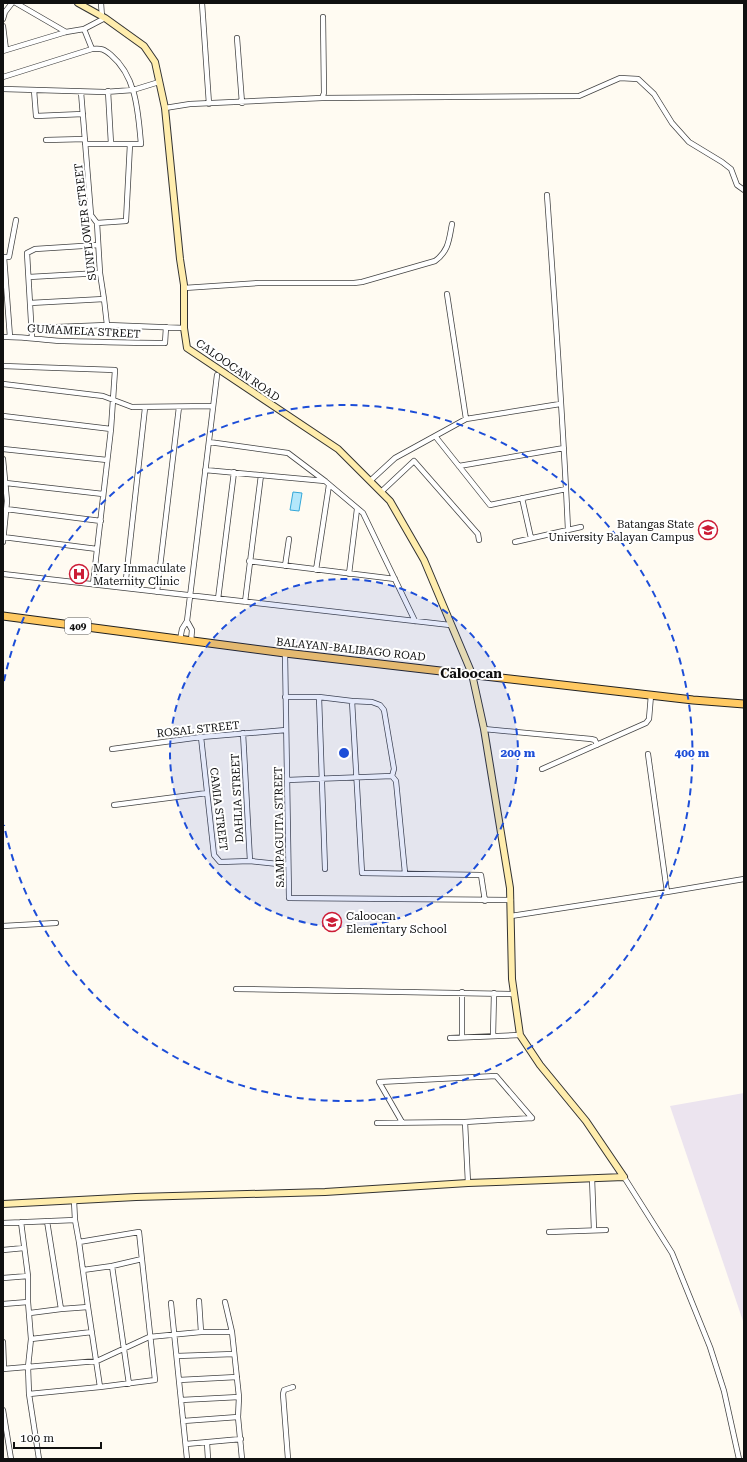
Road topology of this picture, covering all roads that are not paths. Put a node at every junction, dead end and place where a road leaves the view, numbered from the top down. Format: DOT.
graph roads {
  1 [pos="12,3"];
  2 [pos="16,3"];
  3 [pos="78,3"];
  4 [pos="101,3"];
  5 [pos="202,3"];
  6 [pos="322,17"];
  7 [pos="103,18"];
  8 [pos="3,19"];
  9 [pos="3,26"];
  10 [pos="84,28"];
  11 [pos="66,32"];
  12 [pos="237,38"];
  13 [pos="92,49"];
  14 [pos="5,51"];
  15 [pos="3,77"];
  16 [pos="159,82"];
  17 [pos="3,89"];
  18 [pos="34,90"];
  19 [pos="133,90"];
  20 [pos="108,91"];
  21 [pos="81,92"];
  22 [pos="322,98"];
  23 [pos="242,103"];
  24 [pos="209,104"];
  25 [pos="165,108"];
  26 [pos="83,114"];
  27 [pos="46,140"];
  28 [pos="85,141"];
  29 [pos="111,144"];
  30 [pos="130,144"];
  31 [pos="744,190"];
  32 [pos="547,195"];
  33 [pos="16,220"];
  34 [pos="97,223"];
  35 [pos="452,224"];
  36 [pos="98,245"];
  37 [pos="4,257"];
  38 [pos="100,273"];
  39 [pos="29,277"];
  40 [pos="184,288"];
  41 [pos="446,294"];
  42 [pos="104,299"];
  43 [pos="30,302"];
  44 [pos="107,325"];
  45 [pos="166,327"];
  46 [pos="31,328"];
  47 [pos="184,328"];
  48 [pos="3,337"];
  49 [pos="10,337"];
  50 [pos="32,338"];
  51 [pos="3,366"];
  52 [pos="217,375"];
  53 [pos="3,384"];
  54 [pos="113,400"];
  55 [pos="560,404"];
  56 [pos="213,406"];
  57 [pos="179,407"];
  58 [pos="145,408"];
  59 [pos="3,416"];
  60 [pos="466,419"];
  61 [pos="111,429"];
  62 [pos="435,436"];
  63 [pos="209,442"];
  64 [pos="564,448"];
  65 [pos="3,449"];
  66 [pos="3,459"];
  67 [pos="107,460"];
  68 [pos="459,466"];
  69 [pos="205,470"];
  70 [pos="234,472"];
  71 [pos="261,475"];
  72 [pos="370,481"];
  73 [pos="6,483"];
  74 [pos="327,483"];
  75 [pos="566,489"];
  76 [pos="381,492"];
  77 [pos="103,494"];
  78 [pos="522,498"];
  79 [pos="6,509"];
  80 [pos="357,509"];
  81 [pos="101,521"];
  82 [pos="581,527"];
  83 [pos="568,530"];
  84 [pos="3,537"];
  85 [pos="531,538"];
  86 [pos="289,539"];
  87 [pos="479,540"];
  88 [pos="3,542"];
  89 [pos="515,542"];
  90 [pos="97,549"];
  91 [pos="249,561"];
  92 [pos="285,566"];
  93 [pos="316,570"];
  94 [pos="3,574"];
  95 [pos="349,574"];
  96 [pos="396,579"];
  97 [pos="93,584"];
  98 [pos="125,588"];
  99 [pos="157,592"];
  100 [pos="190,595"];
  101 [pos="218,599"];
  102 [pos="245,602"];
  103 [pos="3,616"];
  104 [pos="187,621"];
  105 [pos="415,621"];
  106 [pos="450,625"];
  107 [pos="180,640"];
  108 [pos="191,641"];
  109 [pos="285,653"];
  110 [pos="472,674"];
  111 [pos="651,695"];
  112 [pos="319,696"];
  113 [pos="285,697"];
  114 [pos="352,701"];
  115 [pos="744,704"];
  116 [pos="484,729"];
  117 [pos="286,730"];
  118 [pos="243,733"];
  119 [pos="201,737"];
  120 [pos="597,745"];
  121 [pos="112,748"];
  122 [pos="648,754"];
  123 [pos="542,769"];
  124 [pos="392,776"];
  125 [pos="356,778"];
  126 [pos="322,779"];
  127 [pos="287,780"];
  128 [pos="207,793"];
  129 [pos="114,805"];
  130 [pos="250,861"];
  131 [pos="288,865"];
  132 [pos="325,869"];
  133 [pos="405,873"];
  134 [pos="744,879"];
  135 [pos="667,892"];
  136 [pos="511,900"];
  137 [pos="485,901"];
  138 [pos="511,916"];
  139 [pos="56,923"];
  140 [pos="3,926"];
  141 [pos="236,988"];
  142 [pos="462,992"];
  143 [pos="494,993"];
  144 [pos="514,994"];
  145 [pos="520,1035"];
  146 [pos="493,1036"];
  147 [pos="462,1037"];
  148 [pos="450,1038"];
  149 [pos="402,1122"];
  150 [pos="465,1122"];
  151 [pos="377,1123"];
  152 [pos="624,1177"];
  153 [pos="592,1178"];
  154 [pos="468,1183"];
  155 [pos="74,1201"];
  156 [pos="3,1204"];
  157 [pos="75,1220"];
  158 [pos="47,1221"];
  159 [pos="21,1222"];
  160 [pos="3,1223"];
  161 [pos="594,1230"];
  162 [pos="606,1230"];
  163 [pos="549,1232"];
  164 [pos="79,1242"];
  165 [pos="24,1248"];
  166 [pos="3,1250"];
  167 [pos="142,1259"];
  168 [pos="112,1266"];
  169 [pos="83,1270"];
  170 [pos="28,1276"];
  171 [pos="3,1278"];
  172 [pos="199,1301"];
  173 [pos="28,1302"];
  174 [pos="225,1302"];
  175 [pos="171,1303"];
  176 [pos="3,1304"];
  177 [pos="88,1307"];
  178 [pos="61,1309"];
  179 [pos="30,1313"];
  180 [pos="92,1332"];
  181 [pos="201,1332"];
  182 [pos="232,1332"];
  183 [pos="175,1335"];
  184 [pos="150,1337"];
  185 [pos="31,1339"];
  186 [pos="3,1342"];
  187 [pos="124,1348"];
  188 [pos="234,1354"];
  189 [pos="177,1356"];
  190 [pos="97,1360"];
  191 [pos="28,1367"];
  192 [pos="3,1369"];
  193 [pos="236,1377"];
  194 [pos="179,1380"];
  195 [pos="129,1384"];
  196 [pos="100,1387"];
  197 [pos="293,1387"];
  198 [pos="29,1394"];
  199 [pos="238,1397"];
  200 [pos="181,1400"];
  201 [pos="3,1410"];
  202 [pos="238,1417"];
  203 [pos="183,1421"];
  204 [pos="4,1424"];
  205 [pos="241,1439"];
  206 [pos="207,1443"];
  207 [pos="186,1444"];
  208 [pos="11,1459"];
  209 [pos="39,1459"];
  210 [pos="187,1459"];
  211 [pos="208,1459"];
  212 [pos="241,1459"];
  213 [pos="288,1459"];
  214 [pos="739,1459"];
  1 -- 8 [label="street"];
  2 -- 11 [label="street"];
  3 -- 7 [label="street, CALOOCAN ROAD"];
  4 -- 7 [label="street"];
  5 -- 24 [label="street"];
  6 -- 22 [label="street"];
  7 -- 10 [label="street"];
  7 -- 16 [label="street, CALOOCAN ROAD"];
  9 -- 14 [label="street"];
  10 -- 11 [label="street"];
  10 -- 13 [label="street"];
  11 -- 14 [label="street"];
  12 -- 23 [label="street"];
  13 -- 15 [label="street"];
  13 -- 19 [label="street"];
  16 -- 19 [label="street"];
  16 -- 25 [label="street, CALOOCAN ROAD"];
  17 -- 18 [label="street"];
  18 -- 21 [label="street"];
  18 -- 26 [label="street"];
  19 -- 20 [label="street"];
  19 -- 30 [label="street"];
  20 -- 21 [label="street"];
  20 -- 29 [label="street"];
  21 -- 26 [label="street, SUNFLOWER STREET"];
  22 -- 23 [label="street"];
  22 -- 31 [label="street"];
  23 -- 24 [label="street"];
  24 -- 25 [label="street"];
  25 -- 40 [label="street, CALOOCAN ROAD"];
  26 -- 28 [label="street, SUNFLOWER STREET"];
  27 -- 28 [label="street"];
  28 -- 29 [label="street"];
  28 -- 34 [label="street, SUNFLOWER STREET"];
  29 -- 30 [label="street"];
  30 -- 34 [label="street"];
  32 -- 55 [label="street"];
  33 -- 37 [label="street"];
  34 -- 36 [label="street, SUNFLOWER STREET"];
  35 -- 40 [label="street"];
  36 -- 38 [label="street, SUNFLOWER STREET"];
  36 -- 39 [label="street"];
  37 -- 49 [label="street"];
  38 -- 39 [label="street"];
  38 -- 42 [label="street, SUNFLOWER STREET"];
  39 -- 43 [label="street"];
  40 -- 47 [label="street, CALOOCAN ROAD"];
  41 -- 60 [label="street"];
  42 -- 43 [label="street"];
  42 -- 44 [label="street, SUNFLOWER STREET"];
  43 -- 46 [label="street"];
  44 -- 45 [label="street"];
  44 -- 46 [label="street"];
  45 -- 47 [label="street"];
  45 -- 50 [label="street, GUMAMELA STREET"];
  46 -- 50 [label="street"];
  47 -- 72 [label="street, CALOOCAN ROAD"];
  48 -- 49 [label="street, GUMAMELA STREET"];
  49 -- 50 [label="street, GUMAMELA STREET"];
  51 -- 54 [label="street"];
  52 -- 56 [label="street"];
  53 -- 54 [label="street"];
  54 -- 58 [label="street"];
  54 -- 61 [label="street"];
  55 -- 60 [label="street"];
  55 -- 64 [label="street"];
  56 -- 57 [label="street"];
  56 -- 63 [label="street"];
  57 -- 58 [label="street"];
  57 -- 99 [label="street"];
  58 -- 98 [label="street"];
  59 -- 61 [label="street"];
  60 -- 62 [label="street"];
  61 -- 67 [label="street"];
  62 -- 68 [label="street"];
  62 -- 72 [label="street"];
  63 -- 69 [label="street"];
  63 -- 74 [label="street"];
  64 -- 68 [label="street"];
  64 -- 75 [label="street"];
  65 -- 67 [label="street"];
  66 -- 73 [label="street"];
  67 -- 77 [label="street"];
  68 -- 78 [label="street"];
  69 -- 70 [label="street"];
  69 -- 100 [label="street"];
  70 -- 71 [label="street"];
  70 -- 101 [label="street"];
  71 -- 74 [label="street"];
  71 -- 91 [label="street"];
  72 -- 76 [label="street, CALOOCAN ROAD"];
  73 -- 77 [label="street"];
  73 -- 79 [label="street"];
  74 -- 80 [label="street"];
  74 -- 93 [label="street"];
  75 -- 78 [label="street"];
  75 -- 83 [label="street"];
  76 -- 87 [label="street"];
  76 -- 110 [label="street, CALOOCAN ROAD"];
  77 -- 81 [label="street"];
  78 -- 85 [label="street"];
  79 -- 81 [label="street"];
  79 -- 84 [label="street"];
  80 -- 95 [label="street"];
  80 -- 96 [label="street"];
  81 -- 90 [label="street"];
  82 -- 83 [label="street"];
  83 -- 85 [label="street"];
  84 -- 88 [label="street"];
  84 -- 90 [label="street"];
  85 -- 89 [label="street"];
  86 -- 92 [label="street"];
  90 -- 97 [label="street"];
  91 -- 92 [label="street"];
  91 -- 102 [label="street"];
  92 -- 93 [label="street"];
  93 -- 95 [label="street"];
  94 -- 97 [label="street"];
  95 -- 96 [label="street"];
  96 -- 105 [label="street"];
  97 -- 98 [label="street"];
  98 -- 99 [label="street"];
  99 -- 100 [label="street"];
  100 -- 101 [label="street"];
  100 -- 104 [label="street"];
  101 -- 102 [label="street"];
  102 -- 105 [label="street"];
  103 -- 107 [label="main road, BALAYAN-BALIBAGO ROAD / 409"];
  104 -- 107 [label="street"];
  104 -- 108 [label="street"];
  105 -- 106 [label="street"];
  107 -- 108 [label="main road, BALAYAN-BALIBAGO ROAD / 409"];
  108 -- 109 [label="main road, BALAYAN-BALIBAGO ROAD / 409"];
  109 -- 110 [label="main road, BALAYAN-BALIBAGO ROAD / 409"];
  109 -- 113 [label="street, SAMPAGUITA STREET"];
  110 -- 111 [label="main road, BALAYAN-BALIBAGO ROAD / 409"];
  110 -- 116 [label="street, CALOOCAN ROAD"];
  111 -- 115 [label="main road, BALAYAN-BALIBAGO ROAD / 409"];
  111 -- 120 [label="street"];
  112 -- 113 [label="street"];
  112 -- 114 [label="street"];
  112 -- 126 [label="street"];
  113 -- 117 [label="street, SAMPAGUITA STREET"];
  114 -- 124 [label="street"];
  114 -- 125 [label="street"];
  116 -- 120 [label="street"];
  116 -- 136 [label="street, CALOOCAN ROAD"];
  117 -- 118 [label="street, ROSAL STREET"];
  117 -- 127 [label="street, SAMPAGUITA STREET"];
  118 -- 119 [label="street, ROSAL STREET"];
  118 -- 130 [label="street, DAHLIA STREET"];
  119 -- 121 [label="street, ROSAL STREET"];
  119 -- 128 [label="street, CAMIA STREET"];
  120 -- 123 [label="street"];
  122 -- 135 [label="street"];
  124 -- 125 [label="street"];
  124 -- 133 [label="street"];
  125 -- 126 [label="street"];
  125 -- 133 [label="street"];
  126 -- 127 [label="street"];
  126 -- 132 [label="street"];
  127 -- 131 [label="street, SAMPAGUITA STREET"];
  128 -- 129 [label="street"];
  128 -- 130 [label="street, CAMIA STREET"];
  130 -- 131 [label="street, CAMIA STREET"];
  131 -- 137 [label="street, SAMPAGUITA STREET"];
  133 -- 137 [label="street"];
  134 -- 135 [label="street"];
  135 -- 138 [label="street"];
  136 -- 137 [label="street, SAMPAGUITA STREET"];
  136 -- 138 [label="street, CALOOCAN ROAD"];
  138 -- 144 [label="street, CALOOCAN ROAD"];
  139 -- 140 [label="street"];
  141 -- 142 [label="street"];
  142 -- 143 [label="street"];
  142 -- 147 [label="street"];
  143 -- 144 [label="street"];
  143 -- 146 [label="street"];
  144 -- 145 [label="street, CALOOCAN ROAD"];
  145 -- 146 [label="street"];
  145 -- 152 [label="street"];
  146 -- 147 [label="street"];
  147 -- 148 [label="street"];
  149 -- 150 [label="street"];
  149 -- 150 [label="street"];
  149 -- 151 [label="street"];
  150 -- 154 [label="street"];
  152 -- 153 [label="street"];
  152 -- 214 [label="street"];
  153 -- 154 [label="street"];
  153 -- 161 [label="street"];
  154 -- 155 [label="street"];
  155 -- 156 [label="street"];
  155 -- 157 [label="street"];
  157 -- 158 [label="street"];
  157 -- 164 [label="street"];
  158 -- 159 [label="street"];
  158 -- 178 [label="street"];
  159 -- 160 [label="street"];
  159 -- 165 [label="street"];
  161 -- 162 [label="street"];
  161 -- 163 [label="street"];
  164 -- 167 [label="street"];
  164 -- 169 [label="street"];
  165 -- 166 [label="street"];
  165 -- 170 [label="street"];
  167 -- 168 [label="street"];
  167 -- 184 [label="street"];
  168 -- 169 [label="street"];
  168 -- 187 [label="street"];
  169 -- 177 [label="street"];
  170 -- 171 [label="street"];
  170 -- 173 [label="street"];
  172 -- 181 [label="street"];
  173 -- 176 [label="street"];
  173 -- 179 [label="street"];
  174 -- 182 [label="street"];
  175 -- 183 [label="street"];
  177 -- 178 [label="street"];
  177 -- 180 [label="street"];
  178 -- 179 [label="street"];
  179 -- 185 [label="street"];
  180 -- 185 [label="street"];
  180 -- 190 [label="street"];
  181 -- 182 [label="street"];
  181 -- 183 [label="street"];
  182 -- 188 [label="street"];
  183 -- 184 [label="street"];
  183 -- 189 [label="street"];
  184 -- 187 [label="street"];
  184 -- 195 [label="street"];
  185 -- 191 [label="street"];
  186 -- 192 [label="street"];
  187 -- 190 [label="street"];
  187 -- 195 [label="street"];
  188 -- 189 [label="street"];
  188 -- 193 [label="street"];
  189 -- 194 [label="street"];
  190 -- 191 [label="street"];
  190 -- 196 [label="street"];
  191 -- 192 [label="street"];
  191 -- 198 [label="street"];
  193 -- 194 [label="street"];
  193 -- 199 [label="street"];
  194 -- 200 [label="street"];
  195 -- 196 [label="street"];
  196 -- 198 [label="street"];
  197 -- 213 [label="street"];
  198 -- 209 [label="street"];
  199 -- 200 [label="street"];
  199 -- 202 [label="street"];
  200 -- 203 [label="street"];
  201 -- 204 [label="street"];
  202 -- 203 [label="street"];
  202 -- 205 [label="street"];
  203 -- 207 [label="street"];
  204 -- 208 [label="street"];
  205 -- 206 [label="street"];
  205 -- 212 [label="street"];
  206 -- 207 [label="street"];
  206 -- 211 [label="street"];
  207 -- 210 [label="street"];
}
